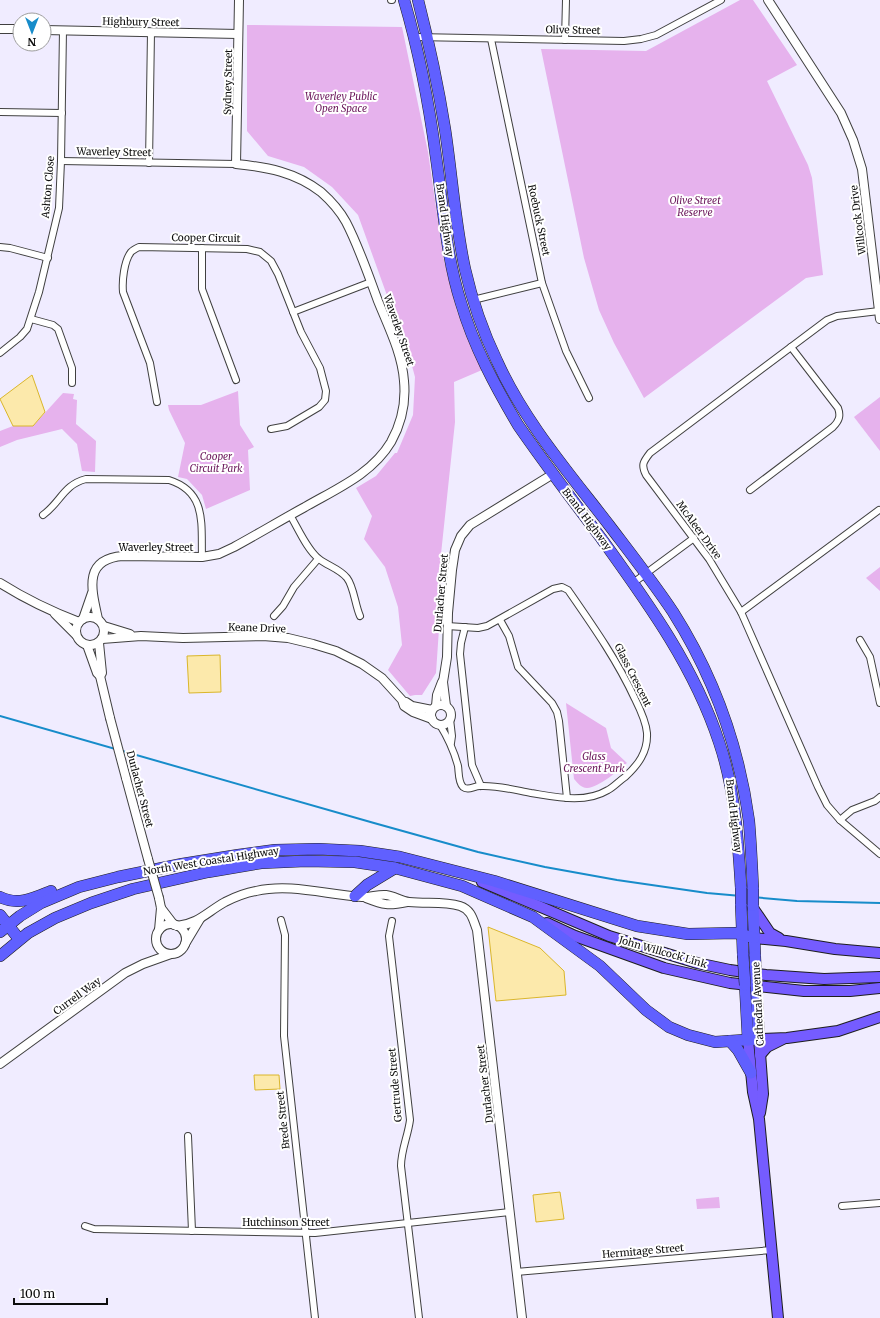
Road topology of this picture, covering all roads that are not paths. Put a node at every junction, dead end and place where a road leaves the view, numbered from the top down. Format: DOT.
graph roads {
  1 [pos="239,0"];
  2 [pos="404,0"];
  3 [pos="418,0"];
  4 [pos="566,0"];
  5 [pos="721,0"];
  6 [pos="768,0"];
  7 [pos="0,29"];
  8 [pos="12,29"];
  9 [pos="52,30"];
  10 [pos="63,30"];
  11 [pos="151,32"];
  12 [pos="238,34"];
  13 [pos="415,37"];
  14 [pos="427,38"];
  15 [pos="491,39"];
  16 [pos="565,40"];
  17 [pos="0,112"];
  18 [pos="62,113"];
  19 [pos="61,161"];
  20 [pos="149,163"];
  21 [pos="236,164"];
  22 [pos="0,247"];
  23 [pos="202,248"];
  24 [pos="48,258"];
  25 [pos="371,282"];
  26 [pos="542,283"];
  27 [pos="473,300"];
  28 [pos="293,312"];
  29 [pos="880,315"];
  30 [pos="31,319"];
  31 [pos="792,346"];
  32 [pos="0,353"];
  33 [pos="236,380"];
  34 [pos="72,383"];
  35 [pos="589,398"];
  36 [pos="156,402"];
  37 [pos="271,429"];
  38 [pos="564,467"];
  39 [pos="553,474"];
  40 [pos="750,490"];
  41 [pos="878,510"];
  42 [pos="43,515"];
  43 [pos="290,515"];
  44 [pos="694,538"];
  45 [pos="202,557"];
  46 [pos="318,559"];
  47 [pos="646,574"];
  48 [pos="0,583"];
  49 [pos="633,583"];
  50 [pos="92,592"];
  51 [pos="54,612"];
  52 [pos="741,612"];
  53 [pos="274,616"];
  54 [pos="360,616"];
  55 [pos="98,619"];
  56 [pos="81,620"];
  57 [pos="500,620"];
  58 [pos="104,626"];
  59 [pos="447,626"];
  60 [pos="465,627"];
  61 [pos="76,635"];
  62 [pos="141,636"];
  63 [pos="860,640"];
  64 [pos="101,641"];
  65 [pos="87,645"];
  66 [pos="100,676"];
  67 [pos="443,682"];
  68 [pos="402,700"];
  69 [pos="880,703"];
  70 [pos="446,706"];
  71 [pos="434,708"];
  72 [pos="432,719"];
  73 [pos="450,719"];
  74 [pos="440,725"];
  75 [pos="451,743"];
  76 [pos="481,786"];
  77 [pos="567,798"];
  78 [pos="880,798"];
  79 [pos="840,820"];
  80 [pos="880,854"];
  81 [pos="395,868"];
  82 [pos="458,872"];
  83 [pos="79,887"];
  84 [pos="753,889"];
  85 [pos="0,897"];
  86 [pos="359,897"];
  87 [pos="753,906"];
  88 [pos="161,908"];
  89 [pos="742,908"];
  90 [pos="0,915"];
  91 [pos="533,917"];
  92 [pos="200,919"];
  93 [pos="281,920"];
  94 [pos="392,921"];
  95 [pos="176,925"];
  96 [pos="159,930"];
  97 [pos="3,931"];
  98 [pos="708,932"];
  99 [pos="742,934"];
  100 [pos="754,938"];
  101 [pos="19,939"];
  102 [pos="786,941"];
  103 [pos="184,945"];
  104 [pos="9,947"];
  105 [pos="880,953"];
  106 [pos="171,954"];
  107 [pos="0,956"];
  108 [pos="880,977"];
  109 [pos="880,988"];
  110 [pos="880,1017"];
  111 [pos="787,1038"];
  112 [pos="759,1039"];
  113 [pos="748,1040"];
  114 [pos="730,1041"];
  115 [pos="760,1055"];
  116 [pos="0,1064"];
  117 [pos="751,1073"];
  118 [pos="759,1119"];
  119 [pos="188,1136"];
  120 [pos="880,1203"];
  121 [pos="842,1206"];
  122 [pos="510,1212"];
  123 [pos="408,1223"];
  124 [pos="85,1226"];
  125 [pos="192,1231"];
  126 [pos="306,1233"];
  127 [pos="772,1250"];
  128 [pos="516,1272"];
  129 [pos="315,1318"];
  130 [pos="419,1318"];
  131 [pos="522,1318"];
  132 [pos="778,1318"];
  1 -- 12 [label="street, Sydney Street"];
  2 -- 13 [label="highway, Brand Highway"];
  3 -- 14 [label="highway, Brand Highway"];
  4 -- 16 [label="street"];
  5 -- 16 [label="street, Olive Street"];
  6 -- 29 [label="street, Willcock Drive"];
  7 -- 8 [label="street"];
  9 -- 10 [label="street, Highbury Street"];
  10 -- 11 [label="street, Highbury Street"];
  10 -- 18 [label="street, Ashton Close"];
  11 -- 12 [label="street, Highbury Street"];
  11 -- 20 [label="street"];
  12 -- 21 [label="street, Sydney Street"];
  13 -- 14 [label="street, Olive Street"];
  13 -- 39 [label="highway, Brand Highway"];
  14 -- 15 [label="street, Olive Street"];
  14 -- 27 [label="highway, Brand Highway"];
  15 -- 16 [label="street, Olive Street"];
  15 -- 26 [label="street, Roebuck Street"];
  17 -- 18 [label="street"];
  18 -- 19 [label="street, Ashton Close"];
  19 -- 20 [label="street, Waverley Street"];
  19 -- 24 [label="street, Ashton Close"];
  20 -- 21 [label="street, Waverley Street"];
  21 -- 25 [label="street, Waverley Street"];
  22 -- 24 [label="street"];
  23 -- 28 [label="street, Cooper Circuit"];
  23 -- 33 [label="street"];
  23 -- 36 [label="street, Cooper Circuit"];
  24 -- 30 [label="street, Ashton Close"];
  25 -- 28 [label="street"];
  25 -- 43 [label="street, Waverley Street"];
  26 -- 27 [label="street"];
  26 -- 35 [label="street, Roebuck Street"];
  27 -- 38 [label="highway, Brand Highway"];
  28 -- 37 [label="street, Cooper Circuit"];
  29 -- 31 [label="street, McAleer Drive"];
  30 -- 32 [label="street, Ashton Close"];
  30 -- 34 [label="street"];
  31 -- 40 [label="street"];
  31 -- 44 [label="street, McAleer Drive"];
  38 -- 39 [label="street, Durlacher Street"];
  38 -- 47 [label="highway, Brand Highway"];
  39 -- 49 [label="highway, Brand Highway"];
  39 -- 59 [label="street, Durlacher Street"];
  41 -- 52 [label="street"];
  42 -- 45 [label="street"];
  43 -- 45 [label="street, Waverley Street"];
  43 -- 46 [label="street"];
  44 -- 47 [label="street"];
  44 -- 52 [label="street, McAleer Drive"];
  45 -- 50 [label="street, Waverley Street"];
  46 -- 53 [label="street"];
  46 -- 54 [label="street"];
  47 -- 49 [label="street"];
  47 -- 84 [label="highway, Brand Highway"];
  48 -- 51 [label="street"];
  49 -- 89 [label="highway, Brand Highway, bridge"];
  50 -- 55 [label="street, Waverley Street"];
  50 -- 56 [label="street, Waverley Street"];
  51 -- 56 [label="street"];
  51 -- 61 [label="street"];
  52 -- 79 [label="street, McAleer Drive"];
  55 -- 56 [label="street"];
  55 -- 58 [label="street"];
  56 -- 61 [label="street"];
  57 -- 60 [label="street, Glass Crescent"];
  57 -- 77 [label="street"];
  57 -- 77 [label="street, Glass Crescent"];
  58 -- 62 [label="street, Keane Drive"];
  58 -- 64 [label="street"];
  59 -- 60 [label="street, Glass Crescent"];
  59 -- 67 [label="street, Durlacher Street"];
  60 -- 76 [label="street"];
  61 -- 65 [label="street"];
  62 -- 64 [label="street, Keane Drive"];
  62 -- 68 [label="street, Keane Drive"];
  63 -- 69 [label="street"];
  64 -- 65 [label="street"];
  64 -- 66 [label="street, Durlacher Street"];
  65 -- 66 [label="street, Durlacher Street"];
  66 -- 88 [label="street, Durlacher Street, bridge"];
  67 -- 70 [label="street, Durlacher Street"];
  67 -- 71 [label="street, Durlacher Street"];
  68 -- 71 [label="street, Keane Drive"];
  68 -- 72 [label="street, Keane Drive"];
  70 -- 71 [label="street"];
  70 -- 73 [label="street"];
  71 -- 72 [label="street"];
  72 -- 74 [label="street"];
  73 -- 74 [label="street"];
  73 -- 75 [label="street"];
  74 -- 75 [label="street"];
  75 -- 76 [label="street, Glass Crescent"];
  76 -- 77 [label="street, Glass Crescent"];
  78 -- 79 [label="street"];
  79 -- 80 [label="street, McAleer Drive"];
  81 -- 86 [label="highway"];
  81 -- 91 [label="highway, North West Coastal Highway"];
  81 -- 101 [label="highway, North West Coastal Highway"];
  82 -- 83 [label="highway, North West Coastal Highway"];
  82 -- 98 [label="highway, North West Coastal Highway"];
  82 -- 108 [label="main road, John Willcock Link"];
  83 -- 85 [label="highway"];
  83 -- 97 [label="highway, North West Coastal Highway"];
  84 -- 87 [label="highway, Cathedral Avenue, bridge"];
  86 -- 92 [label="street, Durlacher Street"];
  86 -- 122 [label="street, Durlacher Street"];
  87 -- 100 [label="highway, Cathedral Avenue"];
  87 -- 102 [label="main road"];
  88 -- 95 [label="street, Durlacher Street"];
  88 -- 96 [label="street, Durlacher Street"];
  89 -- 98 [label="highway"];
  89 -- 99 [label="highway, Brand Highway"];
  90 -- 97 [label="highway"];
  91 -- 109 [label="main road, John Willcock Link"];
  91 -- 114 [label="highway, North West Coastal Highway"];
  92 -- 95 [label="street, Durlacher Street"];
  92 -- 103 [label="street, Durlacher Street"];
  93 -- 126 [label="street, Brede Street"];
  94 -- 123 [label="street, Gertrude Street"];
  95 -- 96 [label="street"];
  95 -- 103 [label="street"];
  96 -- 106 [label="street"];
  97 -- 101 [label="highway"];
  97 -- 104 [label="highway"];
  98 -- 99 [label="highway"];
  99 -- 100 [label="highway"];
  99 -- 113 [label="highway, Brand Highway, bridge"];
  100 -- 102 [label="main road"];
  100 -- 112 [label="highway, Cathedral Avenue, bridge"];
  101 -- 104 [label="highway, North West Coastal Highway"];
  102 -- 105 [label="main road"];
  103 -- 106 [label="street"];
  104 -- 107 [label="highway, North West Coastal Highway"];
  106 -- 116 [label="street, Currell Way"];
  110 -- 111 [label="main road"];
  111 -- 112 [label="main road"];
  111 -- 115 [label="main road"];
  112 -- 113 [label="highway, North West Coastal Highway"];
  112 -- 115 [label="main road, Cathedral Avenue"];
  113 -- 114 [label="highway, North West Coastal Highway"];
  113 -- 117 [label="main road, Cathedral Avenue"];
  114 -- 117 [label="highway"];
  115 -- 118 [label="main road, Cathedral Avenue"];
  117 -- 118 [label="main road, Cathedral Avenue"];
  118 -- 127 [label="main road, Cathedral Avenue"];
  119 -- 125 [label="street"];
  120 -- 121 [label="street"];
  122 -- 123 [label="street, Hutchinson Street"];
  122 -- 128 [label="street, Durlacher Street"];
  123 -- 126 [label="street, Hutchinson Street"];
  123 -- 130 [label="street, Gertrude Street"];
  124 -- 125 [label="street, Hutchinson Street"];
  125 -- 126 [label="street, Hutchinson Street"];
  126 -- 129 [label="street, Brede Street"];
  127 -- 128 [label="street, Hermitage Street"];
  127 -- 132 [label="main road, Cathedral Avenue"];
  128 -- 131 [label="street, Durlacher Street"];
}
